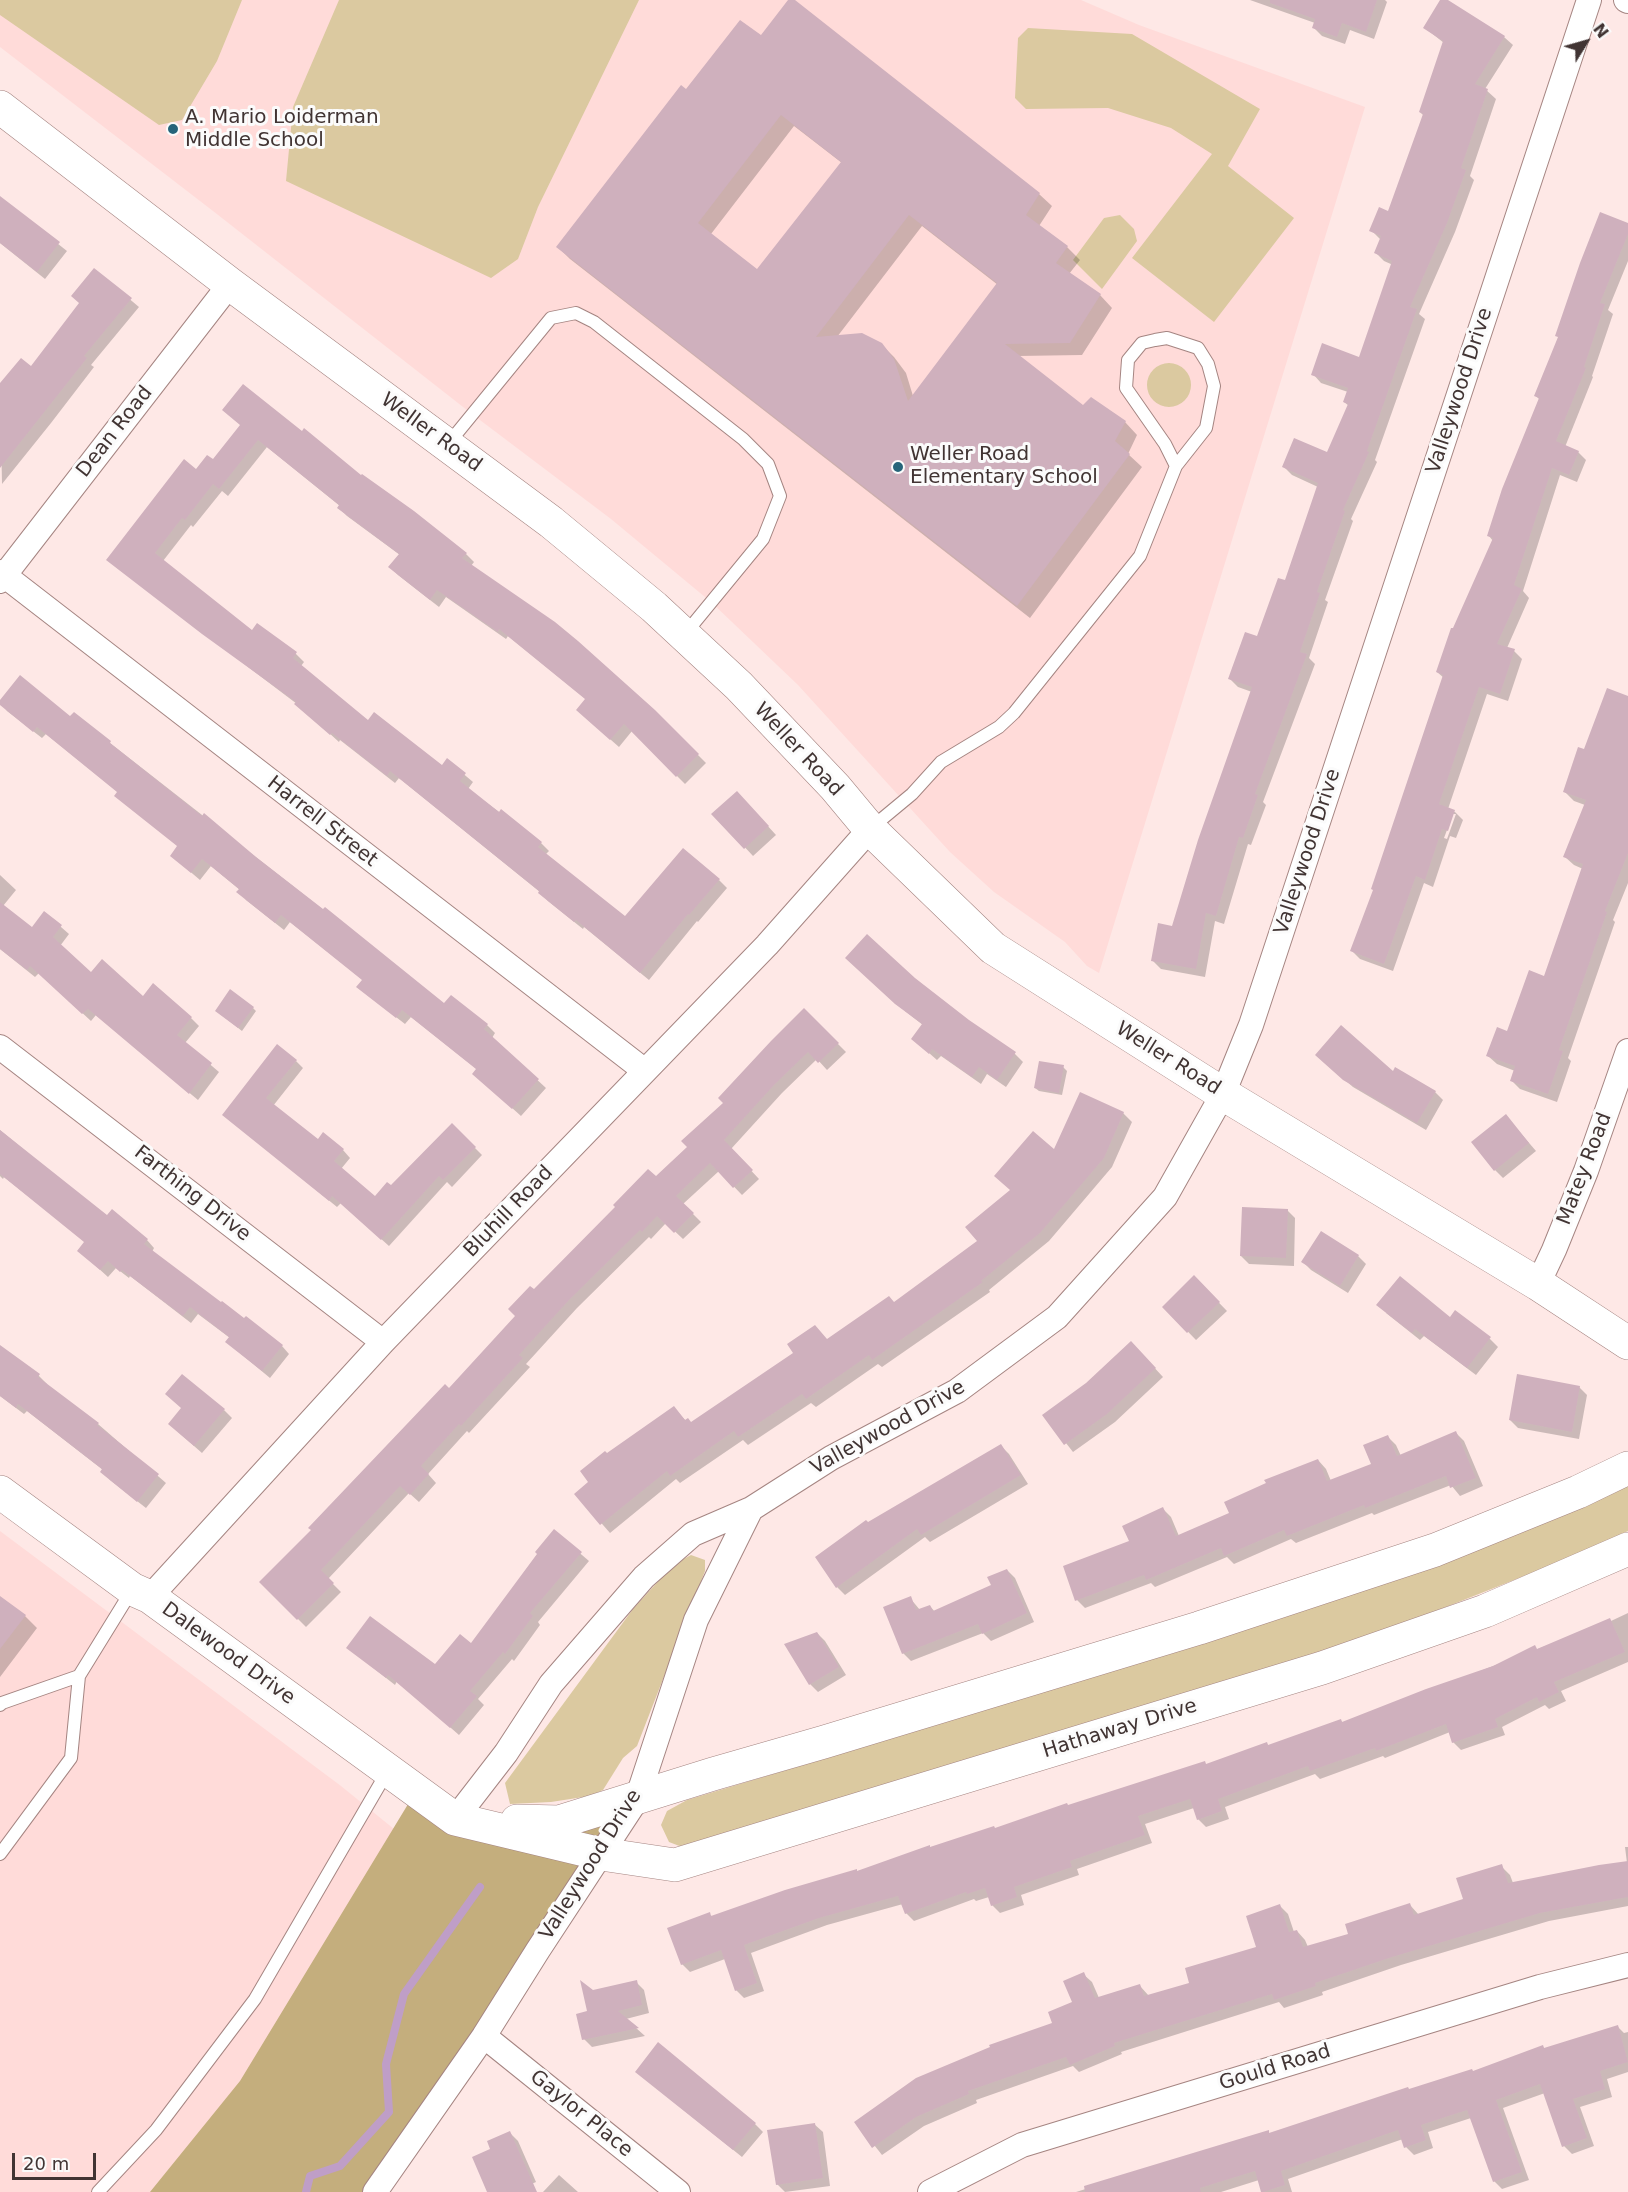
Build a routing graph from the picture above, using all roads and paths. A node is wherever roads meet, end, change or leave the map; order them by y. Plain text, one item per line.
1 (1590, 0) edge
2 (0, 107) edge
3 (230, 284) junction
4 (447, 445) junction
5 (1176, 466) junction
6 (1, 576) edge
7 (684, 635) junction
8 (870, 829) junction
9 (0, 1047) edge
10 (1628, 1051) edge
11 (645, 1071) junction
12 (1223, 1094) junction
13 (1538, 1284) junction
14 (383, 1342) junction
15 (1628, 1343) edge
16 (1628, 1468) edge
17 (0, 1491) edge
18 (751, 1509) junction
19 (1628, 1548) edge
20 (141, 1593) junction
21 (80, 1676) junction
22 (0, 1705) edge
23 (388, 1771) junction
24 (637, 1799) junction
25 (455, 1819) junction
26 (0, 1854) edge
27 (601, 1854) junction
28 (1628, 1965) edge
29 (484, 2036) junction
30 (98, 2192) edge
31 (375, 2192) edge
32 (678, 2192) edge
33 (930, 2192) edge

1 - 12 street, Valleywood Drive
2 - 3 street, Weller Road
3 - 4 street, Weller Road
3 - 6 street, Dean Road
4 - 7 street, Weller Road
4 - 7 lane
5 - 5 lane
5 - 8 lane
6 - 11 street, Harrell Street
7 - 8 street, Weller Road
8 - 11 street, Bluhill Road
8 - 12 street, Weller Road
9 - 14 street, Farthing Drive
10 - 13 street, Matey Road
11 - 14 street, Bluhill Road
12 - 13 street, Weller Road
12 - 18 street, Valleywood Drive
13 - 15 street, Weller Road
14 - 20 street, Bluhill Road
16 - 24 street
17 - 20 street, Dalewood Drive
18 - 24 street, Valleywood Drive
18 - 25 street, Valleywood Drive
19 - 27 street, Hathaway Drive
20 - 21 lane
20 - 23 street, Dalewood Drive
21 - 22 lane
21 - 26 lane
23 - 25 street, Dalewood Drive
23 - 30 lane
24 - 25 street
24 - 27 street, Valleywood Drive
25 - 27 street, Dalewood Drive
27 - 29 street, Valleywood Drive
28 - 33 street, Gould Road
29 - 31 street, Valleywood Drive
29 - 32 street, Gaylor Place

